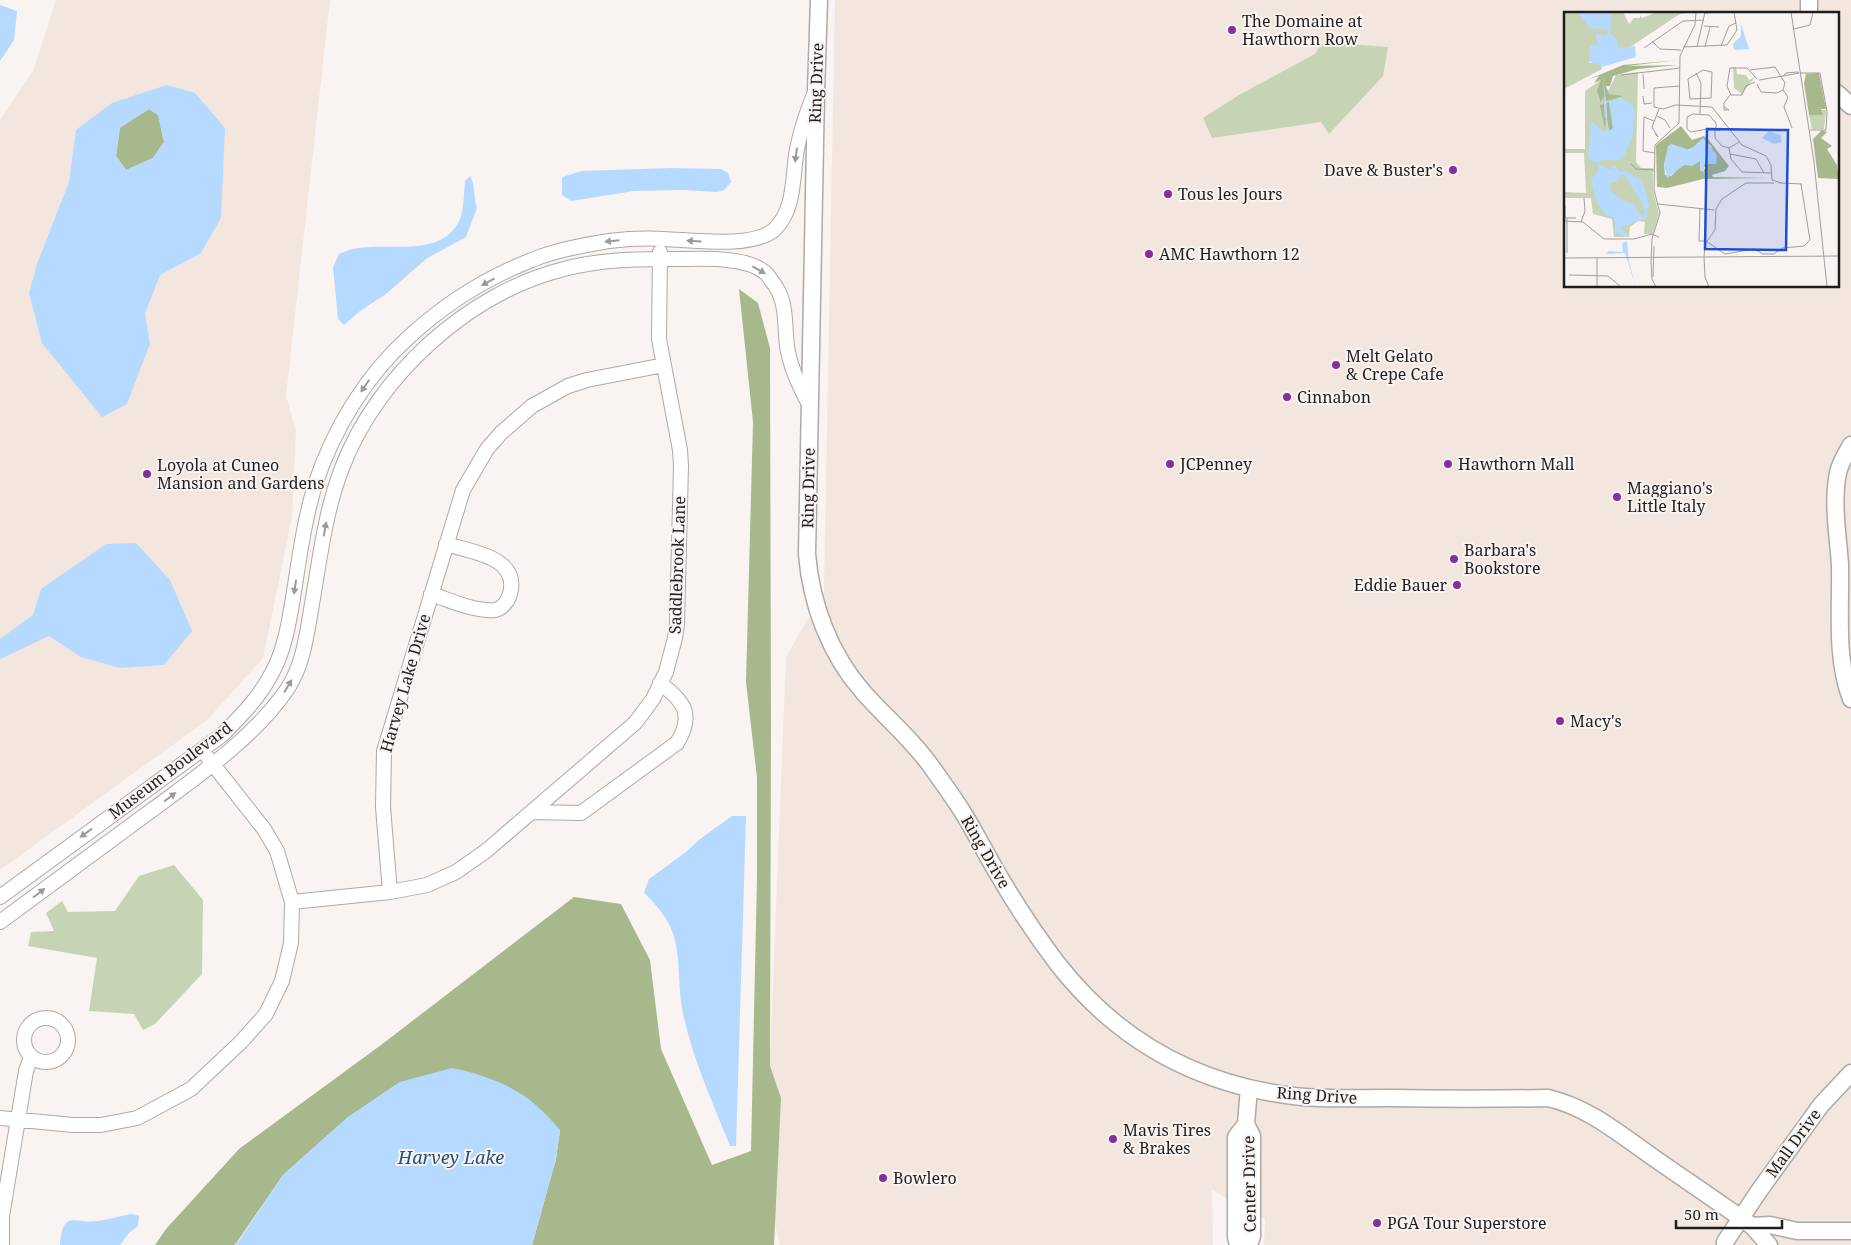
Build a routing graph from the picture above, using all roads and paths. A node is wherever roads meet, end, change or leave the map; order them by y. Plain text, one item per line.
1 (819, 0) edge
2 (816, 92) junction
3 (1838, 93) edge
4 (1851, 106) edge
5 (661, 239) junction
6 (659, 259) junction
7 (664, 365) junction
8 (809, 404) junction
9 (1851, 445) edge
10 (446, 544) junction
11 (1845, 563) edge
12 (1851, 580) edge
13 (430, 594) junction
14 (660, 683) junction
15 (1851, 699) edge
16 (202, 749) junction
17 (213, 764) junction
18 (531, 812) junction
19 (390, 892) junction
20 (0, 897) edge
21 (292, 902) junction
22 (0, 922) edge
23 (31, 1057) dead end
24 (1851, 1073) edge
25 (1249, 1088) junction
26 (0, 1118) edge
27 (17, 1120) junction
28 (1246, 1124) junction
29 (1746, 1222) junction
30 (1851, 1231) edge
31 (2, 1245) edge
32 (1238, 1245) edge
33 (1249, 1245) edge
34 (1725, 1245) edge
35 (1769, 1245) edge

1 - 2 street, Ring Drive
2 -> 5 street, Museum Boulevard
2 - 8 street, Ring Drive
3 - 4 street
5 - 6 street, Saddlebrook Lane
5 -> 16 street, Museum Boulevard
6 - 7 street, Saddlebrook Lane
6 -> 8 street, Museum Boulevard
17 -> 6 street, Museum Boulevard
7 - 10 street, Harvey Lake Drive
7 - 14 street, Saddlebrook Lane
8 - 25 street, Ring Drive
9 - 11 street
10 - 13 street, Harvey Lake Drive
10 - 13 street, Harvey Lake Drive
11 - 12 street
11 - 15 street
13 - 19 street, Harvey Lake Drive
14 - 18 street, Saddlebrook Lane
14 - 18 street
16 - 17 street
16 -> 20 street, Museum Boulevard
17 - 21 street
22 -> 17 street, Museum Boulevard
18 - 19 street, Saddlebrook Lane
19 - 21 street, Saddlebrook Lane
21 - 27 street
23 - 27 street
24 - 29 street, Mall Drive
25 - 28 street, Center Drive
25 - 29 street, Ring Drive
26 - 27 street
27 - 31 street
28 - 32 street, Center Drive
28 - 33 street, Center Drive
29 - 30 street
29 - 34 street, Mall Drive
29 - 35 street, Ring Drive

